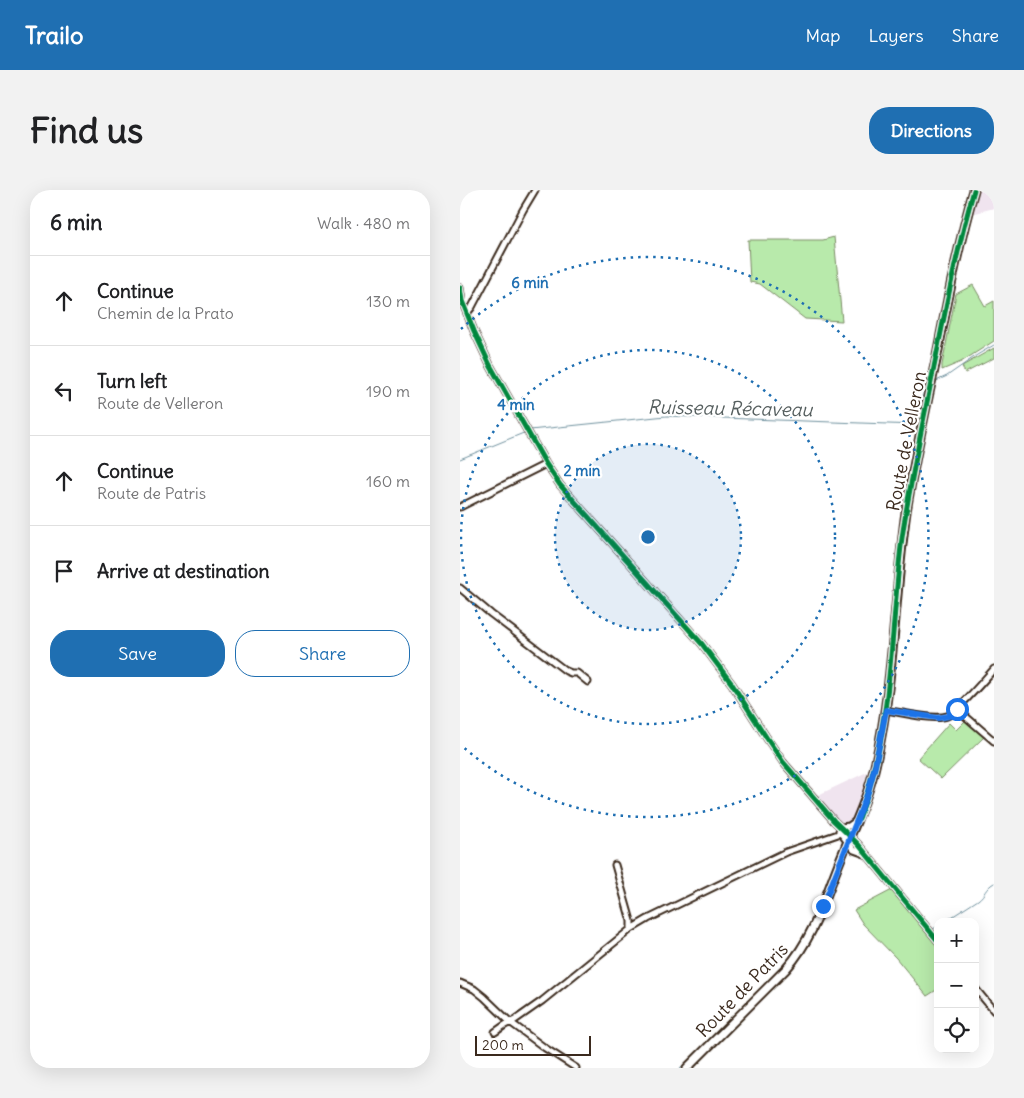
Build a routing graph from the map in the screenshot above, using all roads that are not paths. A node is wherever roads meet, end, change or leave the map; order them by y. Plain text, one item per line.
1 (536, 190) edge
2 (974, 190) edge
3 (460, 288) edge
4 (467, 313) junction
5 (546, 464) junction
6 (460, 507) edge
7 (460, 588) edge
8 (994, 669) edge
9 (588, 682) dead end
10 (957, 709) junction
11 (886, 710) junction
12 (994, 741) edge
13 (858, 818) junction
14 (841, 830) junction
15 (849, 840) junction
16 (854, 850) junction
17 (843, 854) junction
18 (867, 856) junction
19 (615, 865) dead end
20 (631, 929) junction
21 (934, 936) edge
22 (460, 982) edge
23 (979, 993) edge
24 (994, 1011) edge
25 (510, 1022) junction
26 (495, 1032) dead end
27 (576, 1068) edge
28 (688, 1068) edge

1 - 4 street
2 - 11 main road, Route de Velleron
3 - 4 street
4 - 5 street
5 - 6 street
5 - 14 street
7 - 9 street
8 - 10 street
10 - 11 street
10 - 12 street
11 - 13 main road, Route de Velleron
13 - 14 street
13 - 15 main road, Route de Patris
14 - 15 street
14 - 20 street
15 - 16 street
15 - 17 main road, Route de Patris
15 - 18 street
16 - 17 street
16 - 18 street
17 - 28 main road, Route de Patris
18 - 21 street
19 - 20 street
20 - 25 street
22 - 25 street
23 - 24 street
25 - 26 street
25 - 27 street

